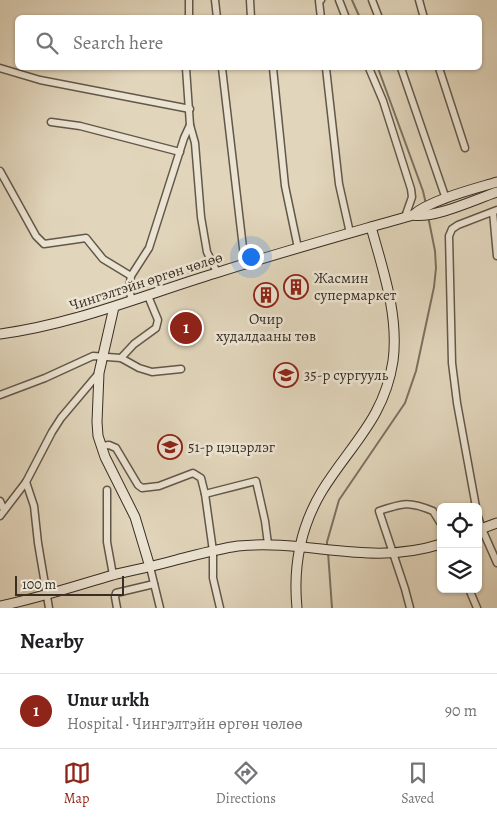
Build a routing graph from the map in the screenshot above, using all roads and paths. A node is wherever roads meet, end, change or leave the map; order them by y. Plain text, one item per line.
1 (189, 0) edge
2 (215, 0) edge
3 (250, 0) edge
4 (321, 0) edge
5 (339, 0) edge
6 (372, 0) edge
7 (419, 0) edge
8 (189, 15) edge
9 (217, 15) edge
10 (251, 15) edge
11 (321, 15) edge
12 (345, 15) edge
13 (379, 15) edge
14 (423, 15) edge
15 (0, 68) edge
16 (186, 70) edge
17 (222, 70) edge
18 (273, 70) edge
19 (326, 70) edge
20 (369, 70) edge
21 (402, 70) edge
22 (440, 70) edge
23 (190, 109) junction
24 (52, 122) dead end
25 (190, 125) junction
26 (465, 148) dead end
27 (180, 152) junction
28 (0, 171) edge
29 (497, 182) edge
30 (497, 192) edge
31 (446, 199) junction
32 (495, 211) edge
33 (414, 215) junction
34 (371, 227) junction
35 (350, 233) junction
36 (298, 248) junction
37 (497, 256) edge
38 (245, 265) junction
39 (217, 272) junction
40 (132, 276) junction
41 (148, 296) junction
42 (132, 301) junction
43 (114, 307) junction
44 (0, 334) edge
45 (102, 356) junction
46 (121, 358) junction
47 (181, 369) dead end
48 (99, 373) junction
49 (0, 395) edge
50 (101, 446) junction
51 (26, 482) junction
52 (107, 490) dead end
53 (206, 494) junction
54 (0, 501) edge
55 (475, 503) edge
56 (2, 513) edge
57 (437, 518) edge
58 (497, 523) edge
59 (482, 529) edge
60 (482, 534) edge
61 (268, 544) junction
62 (437, 545) edge
63 (299, 547) junction
64 (213, 551) junction
65 (394, 554) junction
66 (497, 562) edge
67 (150, 567) junction
68 (113, 575) junction
69 (154, 584) junction
70 (471, 593) edge
71 (46, 596) junction
72 (0, 606) edge
73 (49, 608) edge
74 (117, 608) edge
75 (160, 608) edge
76 (220, 608) edge
77 (298, 608) edge
78 (410, 608) edge
79 (477, 608) edge

1 - 8 street
2 - 9 street
3 - 10 street
4 - 11 street
5 - 12 street
6 - 13 street
7 - 14 street
15 - 23 street
16 - 23 street
17 - 38 street
18 - 36 street
19 - 35 street
20 - 33 street
21 - 31 street
22 - 26 street
23 - 25 street
24 - 27 street
25 - 27 street
25 - 39 street
27 - 40 street
28 - 40 street
29 - 31 street, Чингэлтэйн өргөн чөлөө
30 - 33 street, Чингэлтэйн өргөн чөлөө
31 - 33 street, Чингэлтэйн өргөн чөлөө
32 - 37 street
32 - 55 street
33 - 34 street, Чингэлтэйн өргөн чөлөө
34 - 35 street, Чингэлтэйн өргөн чөлөө
34 - 63 street
35 - 36 street, Чингэлтэйн өргөн чөлөө
36 - 38 street, Чингэлтэйн өргөн чөлөө
38 - 39 street, Чингэлтэйн өргөн чөлөө
39 - 41 street, Чингэлтэйн өргөн чөлөө
40 - 42 street
41 - 42 street, Чингэлтэйн өргөн чөлөө
41 - 46 street
42 - 43 street, Чингэлтэйн өргөн чөлөө
43 - 44 street, Чингэлтэйн өргөн чөлөө
43 - 45 street
45 - 46 street
45 - 48 street
45 - 49 street
46 - 47 street
48 - 50 street
48 - 51 street
50 - 53 street
50 - 67 street
51 - 56 street
51 - 71 street
52 - 68 street
53 - 61 street
53 - 64 street
54 - 56 street
57 - 65 street
58 - 59 street
60 - 66 street
61 - 63 street
61 - 64 street
62 - 65 street
63 - 65 street
63 - 77 street
64 - 67 street
64 - 76 street
65 - 78 street
67 - 68 street
67 - 69 street
68 - 71 street
69 - 74 street
69 - 75 street
70 - 79 street
71 - 72 street
71 - 73 street

